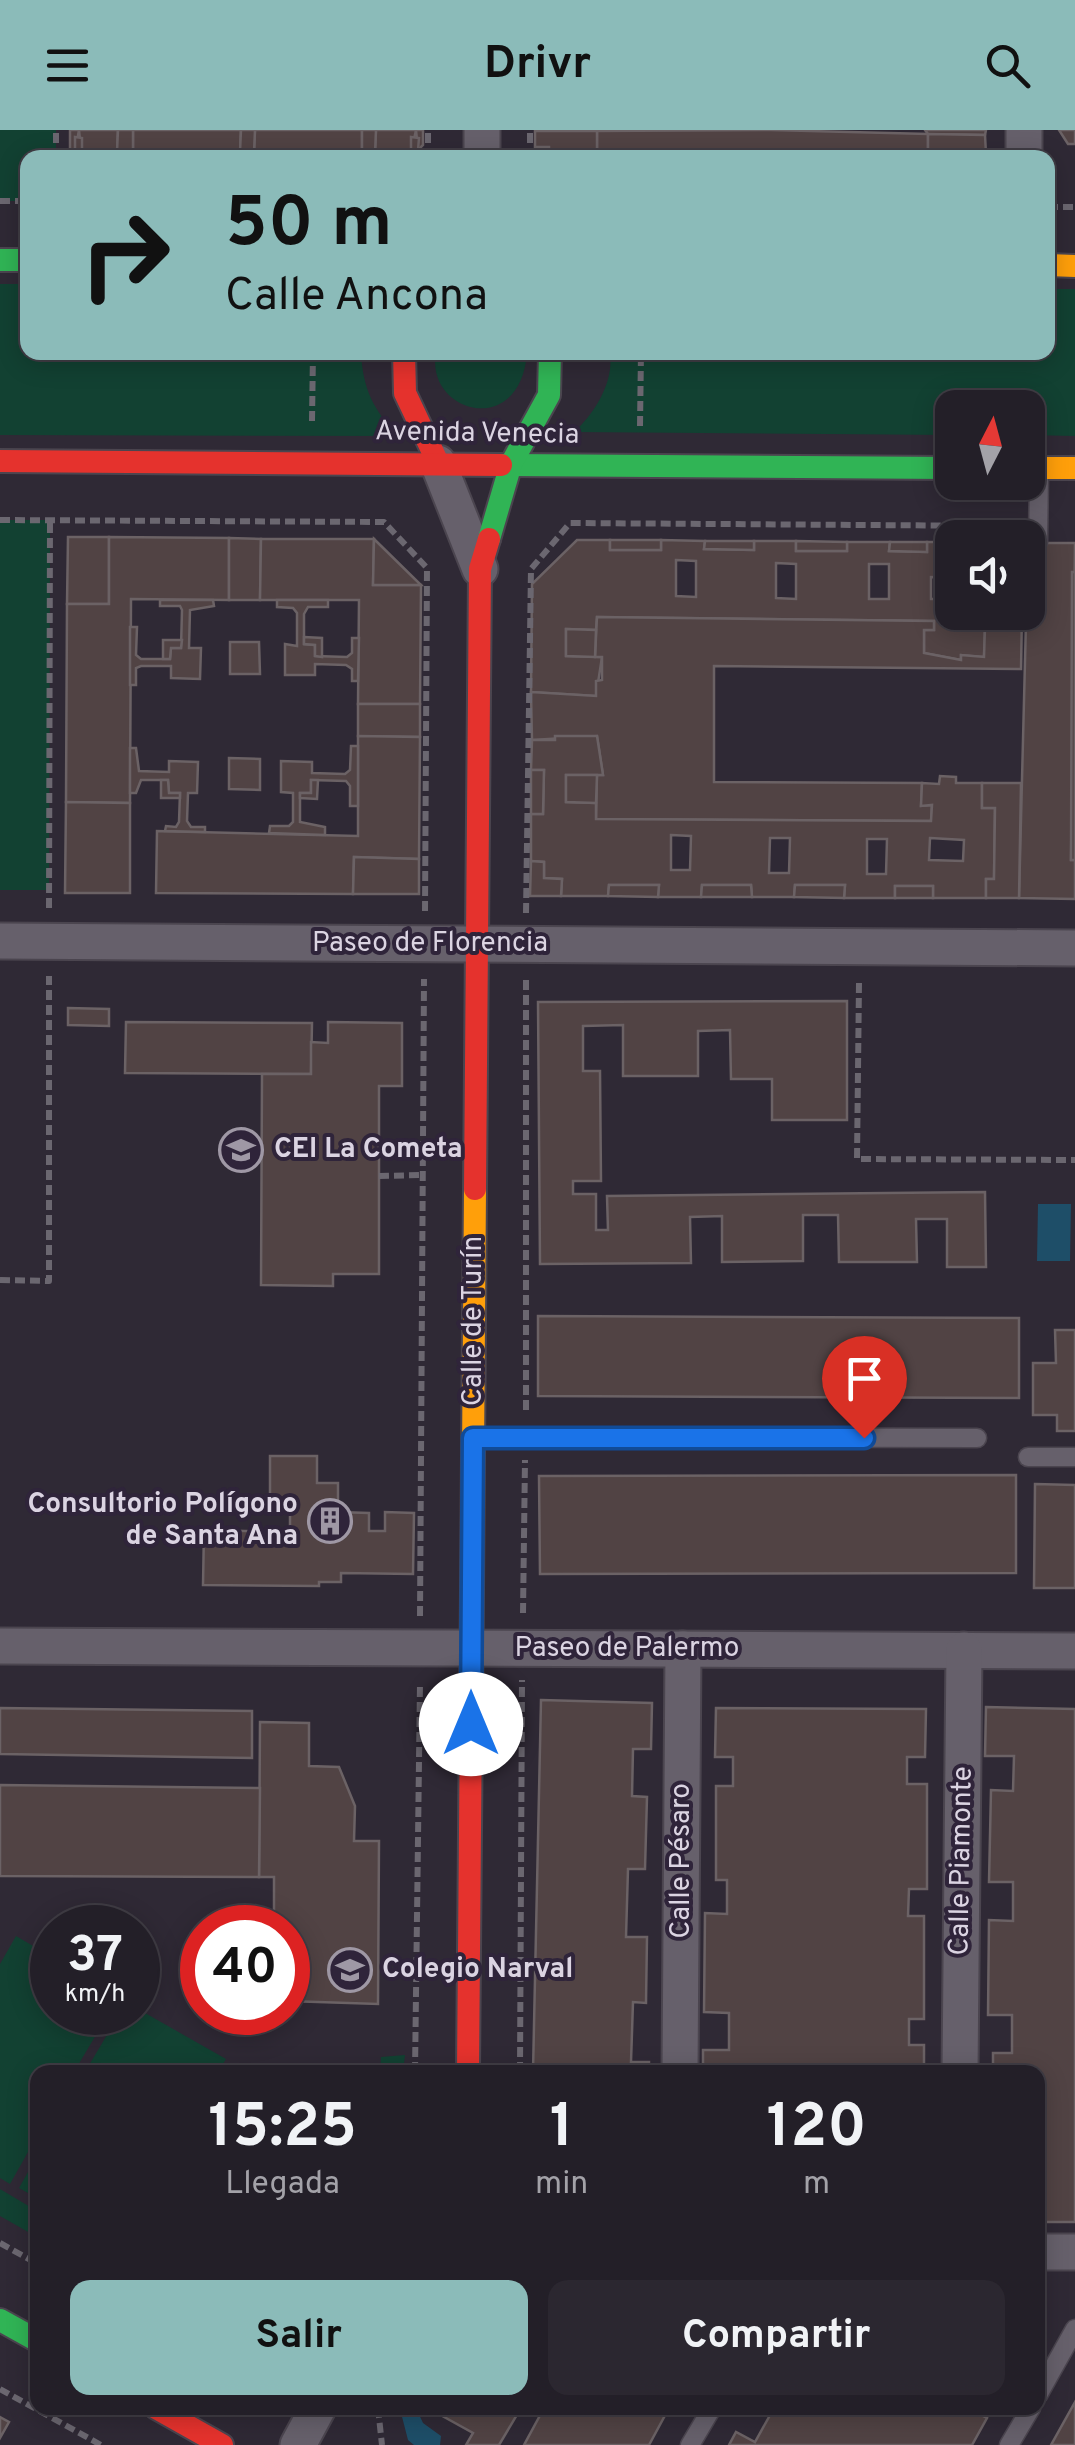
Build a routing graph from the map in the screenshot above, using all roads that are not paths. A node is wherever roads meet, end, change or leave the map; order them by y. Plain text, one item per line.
1 (404, 360) edge
2 (550, 360) edge
3 (0, 461) edge
4 (438, 464) junction
5 (511, 464) junction
6 (935, 468) edge
7 (1045, 468) edge
8 (1075, 468) edge
9 (480, 568) junction
10 (0, 941) edge
11 (476, 944) junction
12 (1075, 948) edge
13 (473, 1438) junction
14 (977, 1438) dead end
15 (1028, 1457) dead end
16 (1075, 1457) edge
17 (0, 1646) edge
18 (472, 1648) junction
19 (683, 1650) junction
20 (964, 1650) junction
21 (1075, 1651) edge
22 (468, 2065) edge
23 (680, 2065) edge
24 (960, 2065) edge
25 (1045, 2252) edge
26 (1075, 2252) edge
27 (0, 2320) edge
28 (1075, 2329) edge
29 (30, 2337) edge
30 (1045, 2383) edge
31 (164, 2415) edge
32 (314, 2415) edge
33 (708, 2415) edge
34 (1026, 2415) edge
35 (189, 2437) edge
36 (222, 2445) edge
37 (298, 2445) edge
38 (690, 2445) edge
39 (1010, 2445) edge

1 - 4 street
2 - 5 street, Calle de Turín
3 - 4 street, Avenida Venecia
4 - 5 street, Avenida Venecia
4 - 9 street, Calle de Turín
5 - 6 street, Avenida Venecia
5 - 9 street, Calle de Turín
7 - 8 street
9 - 11 street, Calle de Turín
10 - 11 street, Paseo de Florencia
11 - 12 street, Paseo de Florencia
11 - 13 street, Calle de Turín
13 - 14 lane
13 - 18 street, Calle de Turín
15 - 16 lane
17 - 18 street, Paseo de Palermo
18 - 19 street, Paseo de Palermo
18 - 22 street, Calle de Turín
19 - 20 street, Paseo de Palermo
19 - 23 street, Calle Pésaro
20 - 21 street, Paseo de Palermo
20 - 24 street, Calle Piamonte
25 - 26 street
27 - 29 street
28 - 30 lane
31 - 35 street
32 - 37 street
33 - 38 lane
34 - 39 lane
35 - 36 street

